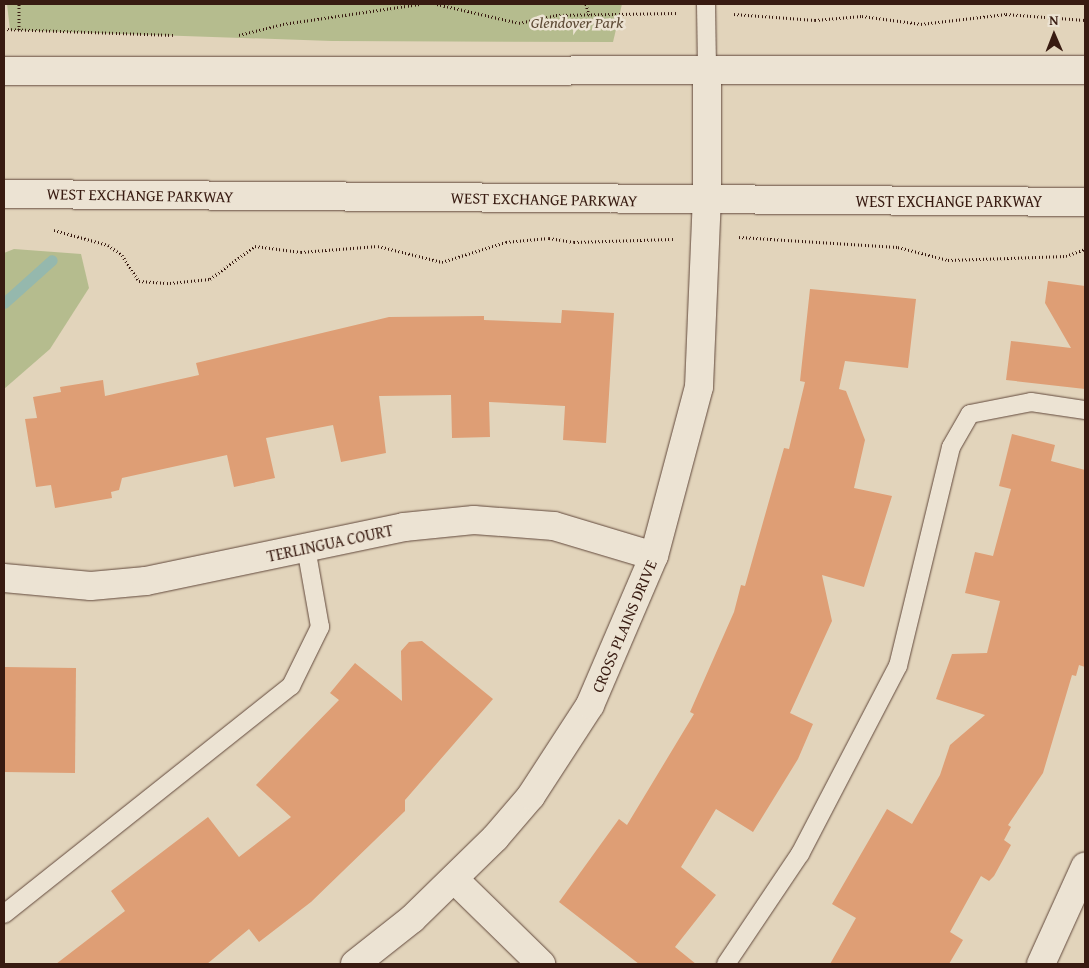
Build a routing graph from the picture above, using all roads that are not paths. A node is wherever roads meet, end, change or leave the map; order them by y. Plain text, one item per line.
1 (706, 4) edge
2 (1085, 70) edge
3 (4, 71) edge
4 (707, 71) junction
5 (4, 194) edge
6 (707, 200) junction
7 (1085, 202) edge
8 (1085, 410) edge
9 (306, 548) junction
10 (654, 556) junction
11 (4, 578) edge
12 (1085, 867) edge
13 (454, 879) junction
14 (4, 914) edge
15 (356, 964) edge
16 (541, 964) edge
17 (726, 964) edge
18 (1041, 964) edge

1 - 4 lane
2 - 4 main road
3 - 4 main road
4 - 6 main road, CROSS PLAINS DRIVE
5 - 6 main road, WEST EXCHANGE PARKWAY
6 - 7 main road, WEST EXCHANGE PARKWAY
6 - 10 main road, CROSS PLAINS DRIVE
8 - 17 lane
9 - 10 main road, TERLINGUA COURT
9 - 11 main road, TERLINGUA COURT
9 - 14 lane
10 - 13 main road, CROSS PLAINS DRIVE
12 - 18 main road
13 - 15 main road, CROSS PLAINS DRIVE
13 - 16 main road

